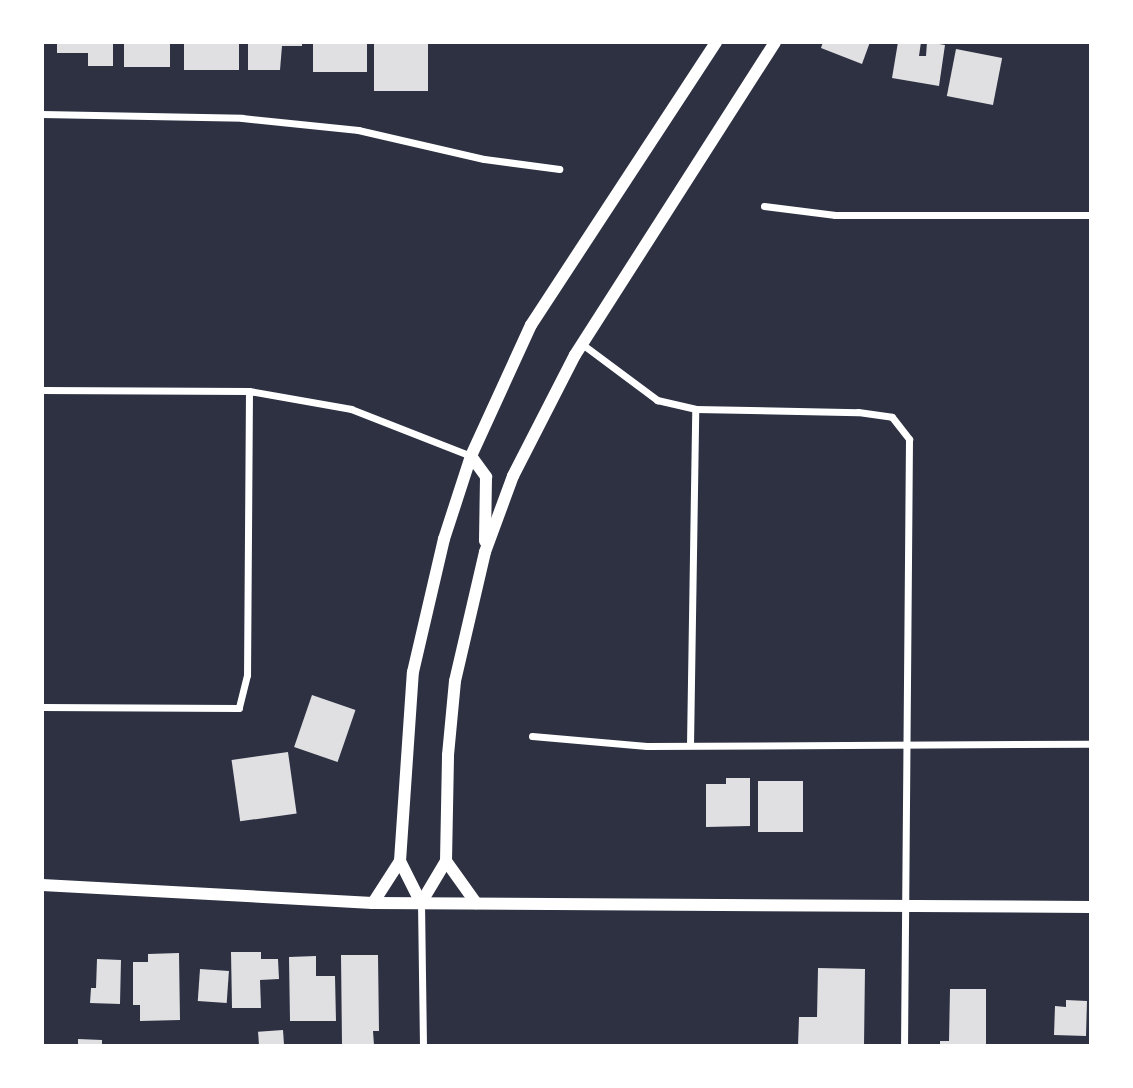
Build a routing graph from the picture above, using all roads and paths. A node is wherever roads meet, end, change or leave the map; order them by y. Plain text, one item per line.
1 (716, 42) edge
2 (775, 42) edge
3 (42, 114) edge
4 (559, 169) dead end
5 (764, 206) dead end
6 (1091, 215) edge
7 (582, 344) junction
8 (42, 390) edge
9 (249, 391) junction
10 (695, 409) junction
11 (471, 456) junction
12 (485, 552) junction
13 (42, 707) edge
14 (532, 736) dead end
15 (907, 744) junction
16 (1091, 744) edge
17 (690, 745) junction
18 (400, 861) junction
19 (446, 861) junction
20 (42, 885) edge
21 (373, 903) junction
22 (421, 903) junction
23 (476, 903) junction
24 (904, 906) junction
25 (1091, 907) edge
26 (423, 1046) edge
27 (904, 1046) edge

1 - 11 street
2 - 7 street
3 - 4 street
5 - 6 street
7 - 10 street
7 - 12 street
8 - 9 street
9 - 11 street
9 - 13 street
10 - 15 street
10 - 17 street
11 - 12 street
11 - 18 street
12 - 19 street
14 - 17 street
15 - 16 street
15 - 17 street
15 - 24 street
18 - 21 street
18 - 22 street
19 - 22 street
19 - 23 street
20 - 21 street
21 - 22 street
22 - 23 street
22 - 26 street
23 - 24 street
24 - 25 street
24 - 27 street

